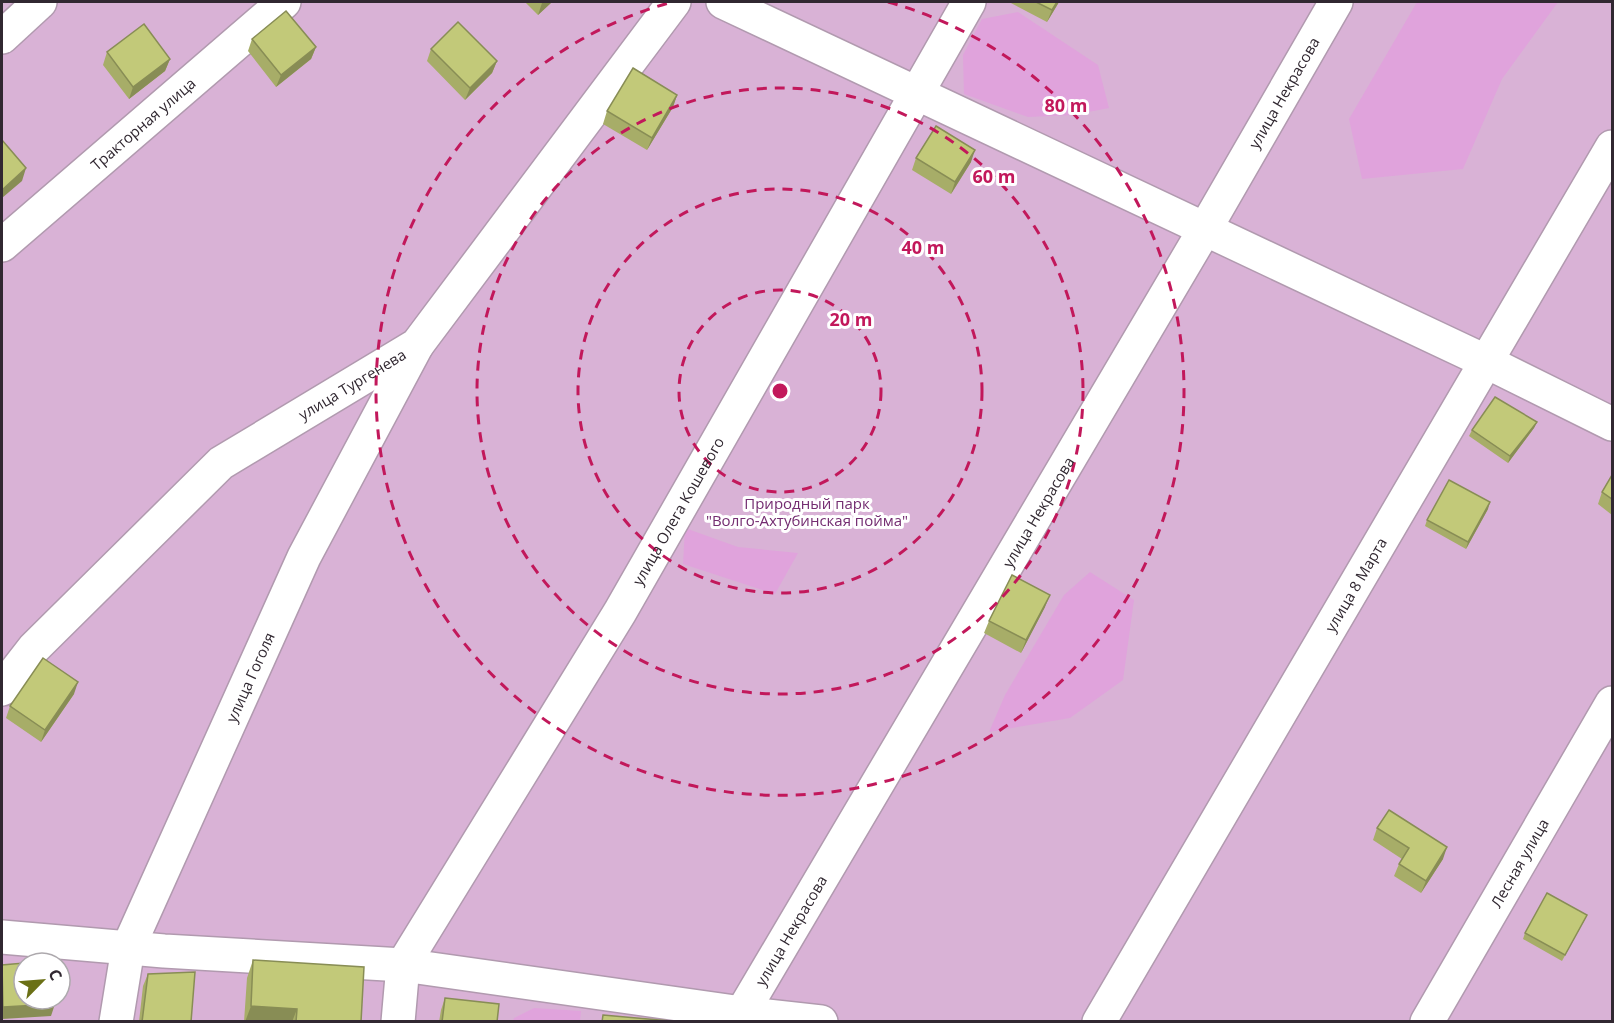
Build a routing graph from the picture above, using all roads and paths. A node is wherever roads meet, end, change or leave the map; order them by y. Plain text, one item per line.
1 (40, 2) edge
2 (284, 2) edge
3 (674, 2) edge
4 (723, 2) edge
5 (969, 2) edge
6 (1336, 2) edge
7 (2, 37) edge
8 (917, 93) junction
9 (1612, 147) edge
10 (1205, 229) junction
11 (2, 245) edge
12 (417, 345) junction
13 (1487, 362) junction
14 (1612, 424) edge
15 (2, 689) edge
16 (1612, 704) edge
17 (2, 937) edge
18 (128, 948) junction
19 (403, 965) junction
20 (741, 1017) edge
21 (116, 1022) edge
22 (398, 1022) edge
23 (821, 1022) edge
24 (1099, 1022) edge
25 (1427, 1022) edge

1 - 7 street
2 - 11 street, Тракторная улица
3 - 12 street, улица Тургенева
4 - 8 street
5 - 8 street, улица Олега Кошевого
6 - 10 street, улица Некрасова
8 - 10 street
8 - 19 street, улица Олега Кошевого
9 - 13 street, улица 8 Марта
10 - 13 street
10 - 20 street, улица Некрасова
12 - 15 street, улица Тургенева
12 - 18 street, улица Гоголя
13 - 14 street
13 - 24 street, улица 8 Марта
16 - 25 street, Лесная улица
17 - 18 street
18 - 19 street
18 - 21 street, улица Гоголя
19 - 20 street
19 - 22 street, улица Олега Кошевого
20 - 23 street

